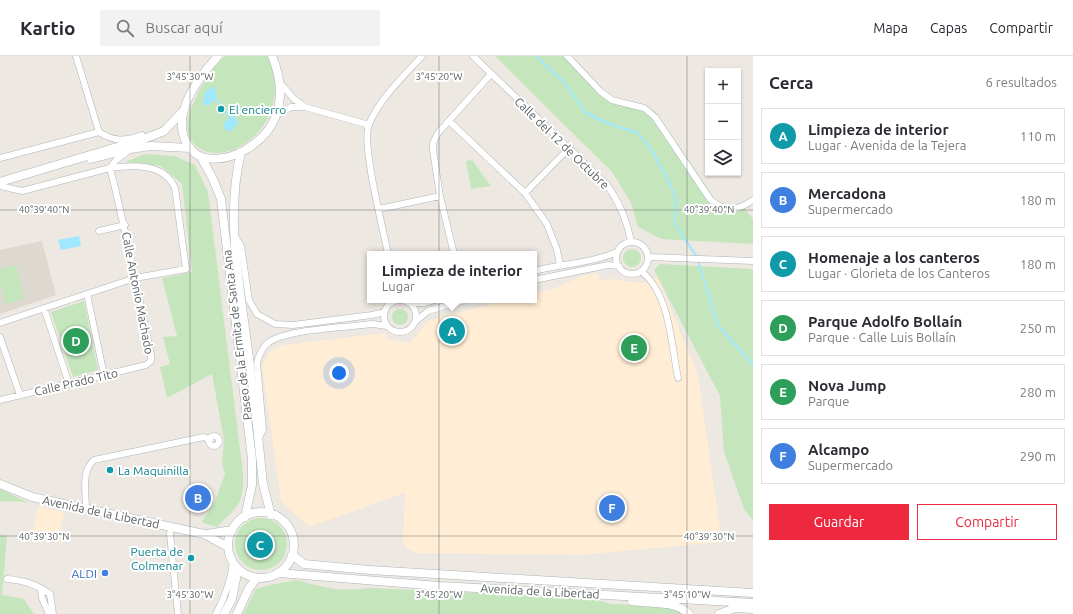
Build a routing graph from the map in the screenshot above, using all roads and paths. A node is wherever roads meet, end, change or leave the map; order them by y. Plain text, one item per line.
1 (76, 56) edge
2 (218, 56) edge
3 (422, 56) edge
4 (473, 56) edge
5 (567, 56) edge
6 (276, 58) edge
7 (491, 74) junction
8 (280, 83) junction
9 (305, 107) junction
10 (184, 110) junction
11 (276, 115) junction
12 (449, 121) junction
13 (369, 125) junction
14 (164, 131) junction
15 (99, 132) junction
16 (190, 148) junction
17 (569, 148) junction
18 (130, 149) junction
19 (241, 152) junction
20 (201, 157) junction
21 (0, 158) edge
22 (69, 162) junction
23 (110, 168) junction
24 (0, 182) edge
25 (0, 186) edge
26 (525, 193) junction
27 (440, 196) junction
28 (753, 200) edge
29 (379, 209) junction
30 (125, 225) junction
31 (99, 231) dead end
32 (234, 235) junction
33 (631, 242) junction
34 (387, 251) edge
35 (453, 251) edge
36 (617, 252) junction
37 (648, 257) junction
38 (753, 261) edge
39 (560, 265) junction
40 (619, 266) junction
41 (537, 270) edge
42 (641, 271) junction
43 (135, 278) junction
44 (537, 279) edge
45 (87, 294) junction
46 (392, 303) edge
47 (407, 303) edge
48 (426, 303) edge
49 (456, 303) edge
50 (410, 304) junction
51 (44, 308) junction
52 (385, 312) junction
53 (416, 320) junction
54 (0, 323) edge
55 (387, 326) junction
56 (0, 337) edge
57 (151, 361) joint
58 (104, 375) junction
59 (678, 378) dead end
60 (69, 384) junction
61 (20, 395) junction
62 (0, 400) edge
63 (210, 440) dead end
64 (258, 440) junction
65 (1, 484) edge
66 (86, 508) junction
67 (271, 514) junction
68 (245, 517) junction
69 (171, 527) junction
70 (232, 530) junction
71 (204, 534) junction
72 (228, 547) junction
73 (292, 555) junction
74 (236, 566) junction
75 (279, 573) junction
76 (257, 578) junction
77 (7, 579) dead end
78 (41, 590) junction
79 (753, 592) edge
80 (598, 594) junction
81 (753, 603) edge
82 (753, 609) edge
83 (49, 614) edge
84 (53, 614) edge
85 (178, 614) edge
86 (216, 614) edge
87 (224, 614) edge
88 (236, 614) edge
89 (688, 614) edge
90 (719, 614) edge

1 - 15 street
2 - 10 main road
3 - 13 street
4 - 7 street, Calle del 12 de Octubre
5 - 28 street
6 - 8 main road
7 - 12 street
7 - 17 street, Calle del 12 de Octubre
8 - 9 street
8 - 11 main road
9 - 11 street
9 - 13 street
10 - 14 main road
10 - 16 main road
11 - 19 main road
12 - 26 street
12 - 27 street
13 - 29 street
14 - 15 street
14 - 22 main road
15 - 21 street
16 - 18 main road
16 - 20 main road
17 - 26 street
17 - 33 street, Calle del 12 de Octubre
18 - 22 main road
18 - 23 street
19 - 20 main road
19 - 32 main road, Paseo de la Ermita de Santa Ana
20 - 68 main road, Paseo de la Ermita de Santa Ana
22 - 24 main road
23 - 25 street
23 - 30 street, Calle Antonio Machado
23 - 43 street
26 - 39 street
27 - 29 street
27 - 35 street
29 - 34 street
30 - 31 street, Calle Antonio Machado
30 - 43 street, Calle Antonio Machado
32 - 52 street
32 - 64 main road, Paseo de la Ermita de Santa Ana
33 - 36 street
33 - 37 street
36 - 39 street
36 - 40 street
37 - 38 street
37 - 42 street
39 - 41 street
40 - 42 street
40 - 44 street
42 - 59 street
43 - 45 street
43 - 57 street, Calle Antonio Machado
45 - 51 street
45 - 58 street
46 - 52 street
47 - 50 street
48 - 50 street
49 - 53 street
50 - 53 street
51 - 54 street
51 - 60 street
52 - 55 street
53 - 55 street
55 - 64 street
56 - 61 street
57 - 58 street, Calle Prado Tito
58 - 60 street, Calle Prado Tito
60 - 61 street, Calle Prado Tito
61 - 62 street, Calle Prado Tito
63 - 66 street
64 - 67 main road, Paseo de la Ermita de Santa Ana
65 - 66 main road, Avenida de la Libertad
66 - 69 main road, Avenida de la Libertad
67 - 68 main road
67 - 73 main road
68 - 70 main road
69 - 71 main road, Avenida de la Libertad
69 - 85 street
70 - 71 main road, Avenida de la Libertad
70 - 72 main road
71 - 72 main road, Avenida de la Libertad
72 - 74 main road
73 - 75 main road
73 - 79 main road, Avenida de la Libertad
74 - 76 main road
74 - 86 street
74 - 87 main road
75 - 76 main road
75 - 80 main road, Avenida de la Libertad
76 - 88 main road
77 - 78 street
78 - 83 street
78 - 84 street
80 - 81 main road, Avenida de la Libertad
80 - 89 main road
82 - 90 main road

